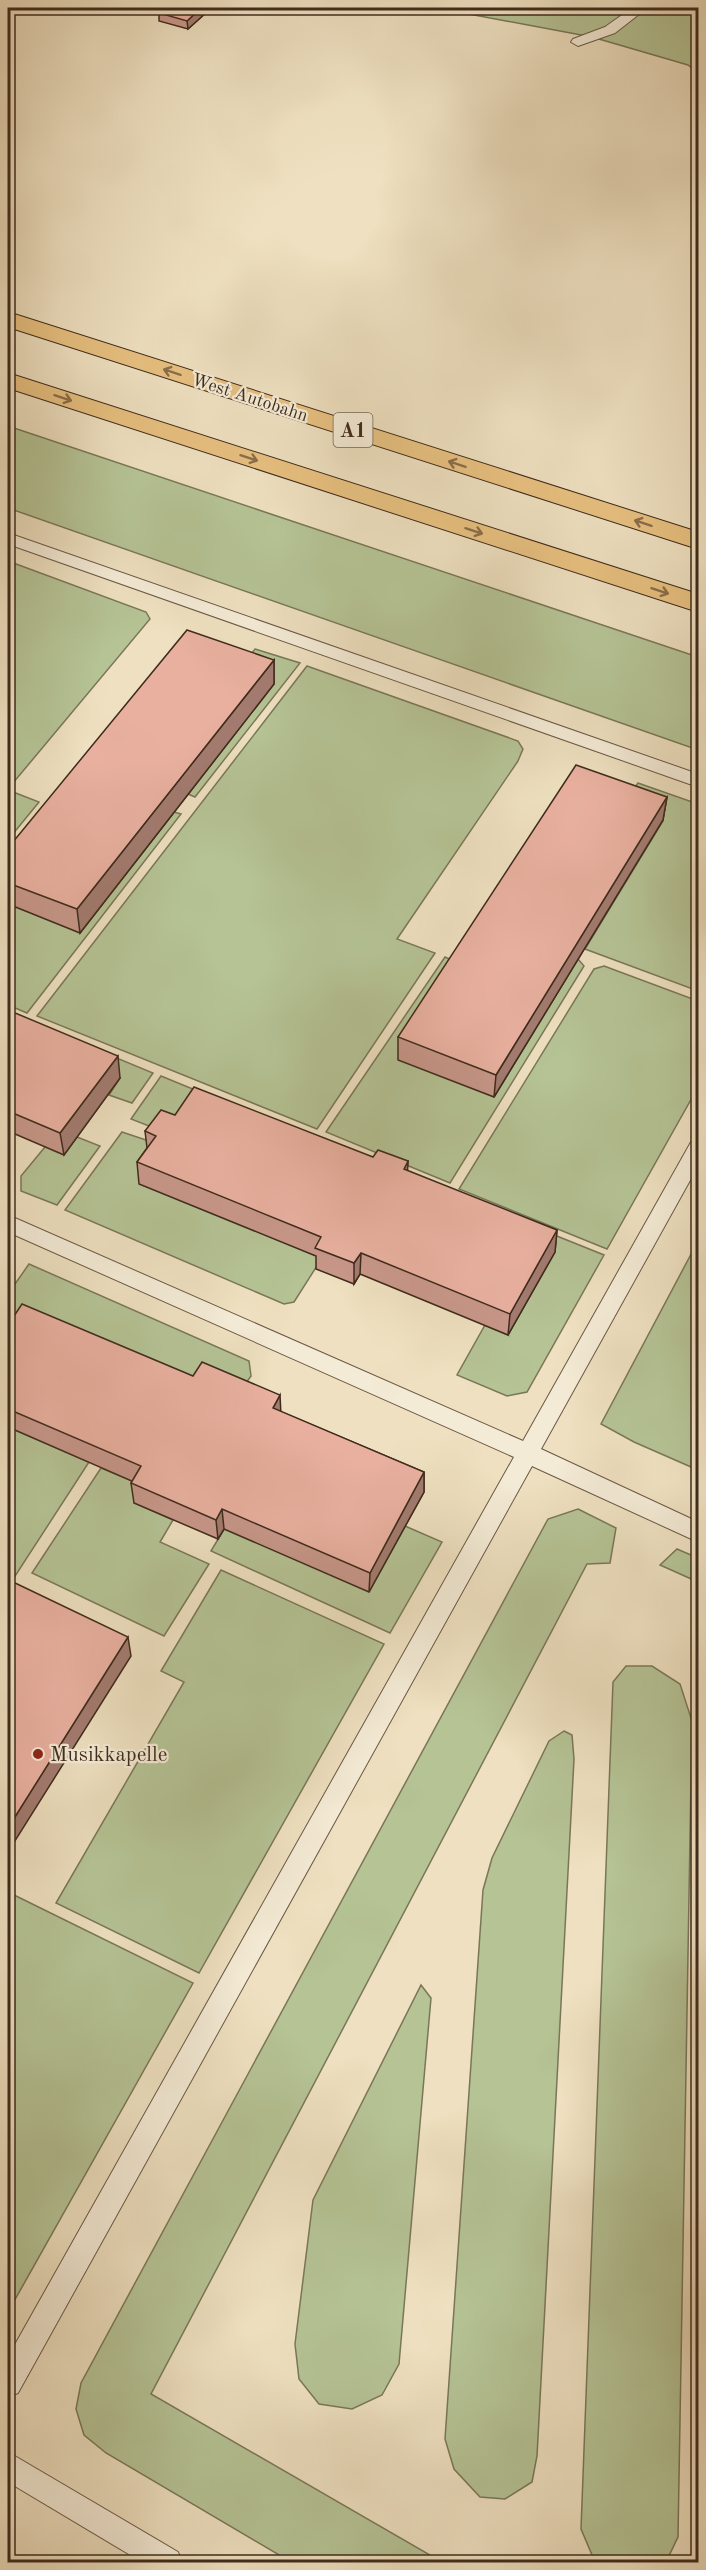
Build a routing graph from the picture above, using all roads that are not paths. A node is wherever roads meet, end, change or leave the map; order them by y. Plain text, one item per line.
1 (640, 8) edge
2 (578, 42) dead end
3 (8, 319) edge
4 (8, 380) edge
5 (8, 538) edge
6 (699, 541) edge
7 (699, 603) edge
8 (699, 781) edge
9 (699, 1148) edge
10 (8, 1223) edge
11 (527, 1454) junction
12 (699, 1532) edge
13 (8, 2383) edge
14 (8, 2466) edge
15 (168, 2562) edge

1 - 2 lane
6 -> 3 highway, West Autobahn / A1
4 -> 7 highway
5 - 8 lane
9 - 11 lane
10 - 11 lane
11 - 12 lane
11 - 13 lane
14 - 15 lane

